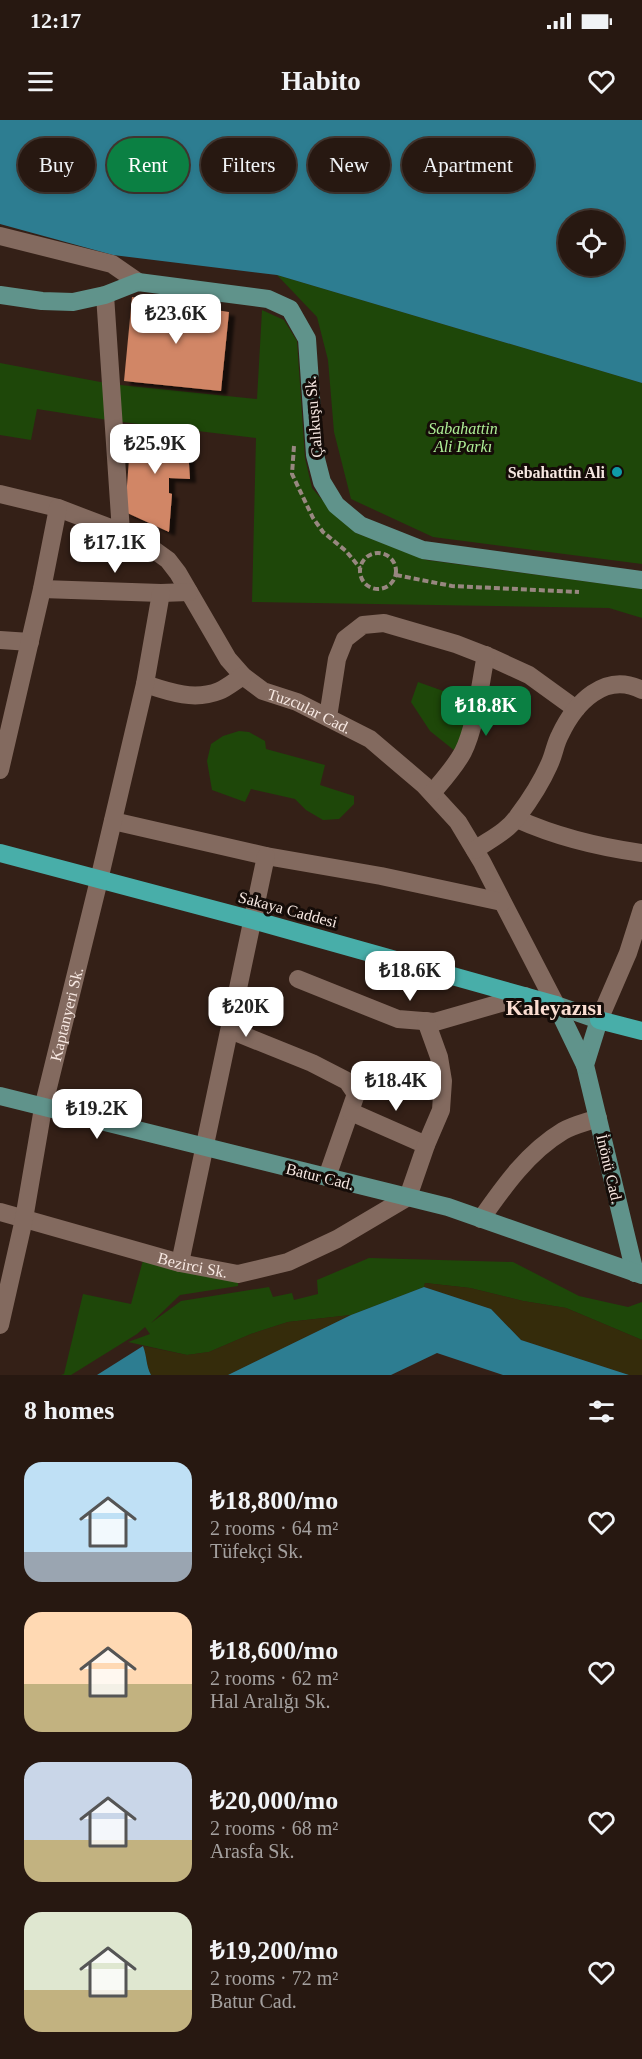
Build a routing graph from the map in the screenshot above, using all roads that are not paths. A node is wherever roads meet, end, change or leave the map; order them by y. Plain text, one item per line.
1 (0, 236) edge
2 (138, 282) junction
3 (0, 295) edge
4 (105, 295) junction
5 (0, 494) edge
6 (58, 508) junction
7 (121, 532) junction
8 (642, 579) edge
9 (42, 589) junction
10 (189, 592) junction
11 (161, 593) junction
12 (0, 640) edge
13 (30, 642) junction
14 (486, 655) junction
15 (243, 676) junction
16 (145, 684) junction
17 (642, 690) edge
18 (576, 709) junction
19 (328, 717) junction
20 (0, 770) edge
21 (432, 793) junction
22 (517, 819) junction
23 (113, 821) junction
24 (475, 850) junction
25 (0, 853) edge
26 (642, 853) edge
27 (266, 856) junction
28 (99, 880) junction
29 (502, 902) junction
30 (642, 909) edge
31 (253, 920) junction
32 (298, 979) dead end
33 (525, 996) junction
34 (556, 1005) junction
35 (599, 1020) junction
36 (426, 1021) junction
37 (230, 1030) junction
38 (642, 1031) edge
39 (585, 1065) junction
40 (0, 1096) edge
41 (43, 1108) junction
42 (351, 1112) junction
43 (598, 1118) junction
44 (426, 1144) junction
45 (204, 1148) junction
46 (327, 1177) junction
47 (408, 1197) junction
48 (0, 1212) edge
49 (24, 1219) junction
50 (481, 1219) junction
51 (180, 1263) junction
52 (638, 1274) edge
53 (4, 1292) edge
54 (0, 1325) edge

1 - 2 street
2 - 4 main road, Çalıkuşu Sk.
2 - 8 main road, Çalıkuşu Sk.
3 - 4 main road, Çalıkuşu Sk.
4 - 7 street
5 - 6 street, Tuzcular Cad.
6 - 7 street, Tuzcular Cad.
6 - 9 street
7 - 10 street, Tuzcular Cad.
9 - 11 street
9 - 13 street
10 - 11 street
10 - 15 street, Tuzcular Cad.
11 - 16 street, Kaptanyeri Sk.
12 - 13 street
13 - 20 street
14 - 18 street
14 - 19 street
14 - 21 street
15 - 16 street
15 - 19 street, Tuzcular Cad.
16 - 23 street, Kaptanyeri Sk.
17 - 18 street
18 - 22 street
19 - 21 street, Tuzcular Cad.
21 - 24 street, Tuzcular Cad.
22 - 24 street
22 - 26 street
23 - 27 street
23 - 28 street, Kaptanyeri Sk.
24 - 29 street, Tuzcular Cad.
25 - 28 highway, Sakaya Caddesi
27 - 29 street
27 - 31 street
28 - 31 highway, Sakaya Caddesi
28 - 41 street, Kaptanyeri Sk.
29 - 34 street, Tuzcular Cad.
30 - 35 street
31 - 33 highway, Sakaya Caddesi
31 - 37 street
32 - 36 street
33 - 34 highway, Sakaya Caddesi
33 - 36 street
34 - 35 main road, Sakaya Caddesi
34 - 39 main road, İnönü Cad.
35 - 38 highway
35 - 39 main road
36 - 44 street
37 - 42 street
37 - 45 street
39 - 43 main road, İnönü Cad.
40 - 41 main road, Batur Cad.
41 - 45 main road, Batur Cad.
41 - 49 street, Kaptanyeri Sk.
42 - 44 street
42 - 46 street
43 - 50 street
43 - 52 main road, İnönü Cad.
44 - 47 street
45 - 46 main road, Batur Cad.
45 - 51 street
46 - 47 main road, Batur Cad.
47 - 50 main road, Batur Cad.
47 - 51 street, Bezirci Sk.
48 - 49 street, Bezirci Sk.
49 - 51 street, Bezirci Sk.
49 - 53 street, Kaptanyeri Sk.
50 - 52 main road, Batur Cad.
53 - 54 street, Kaptanyeri Sk.

